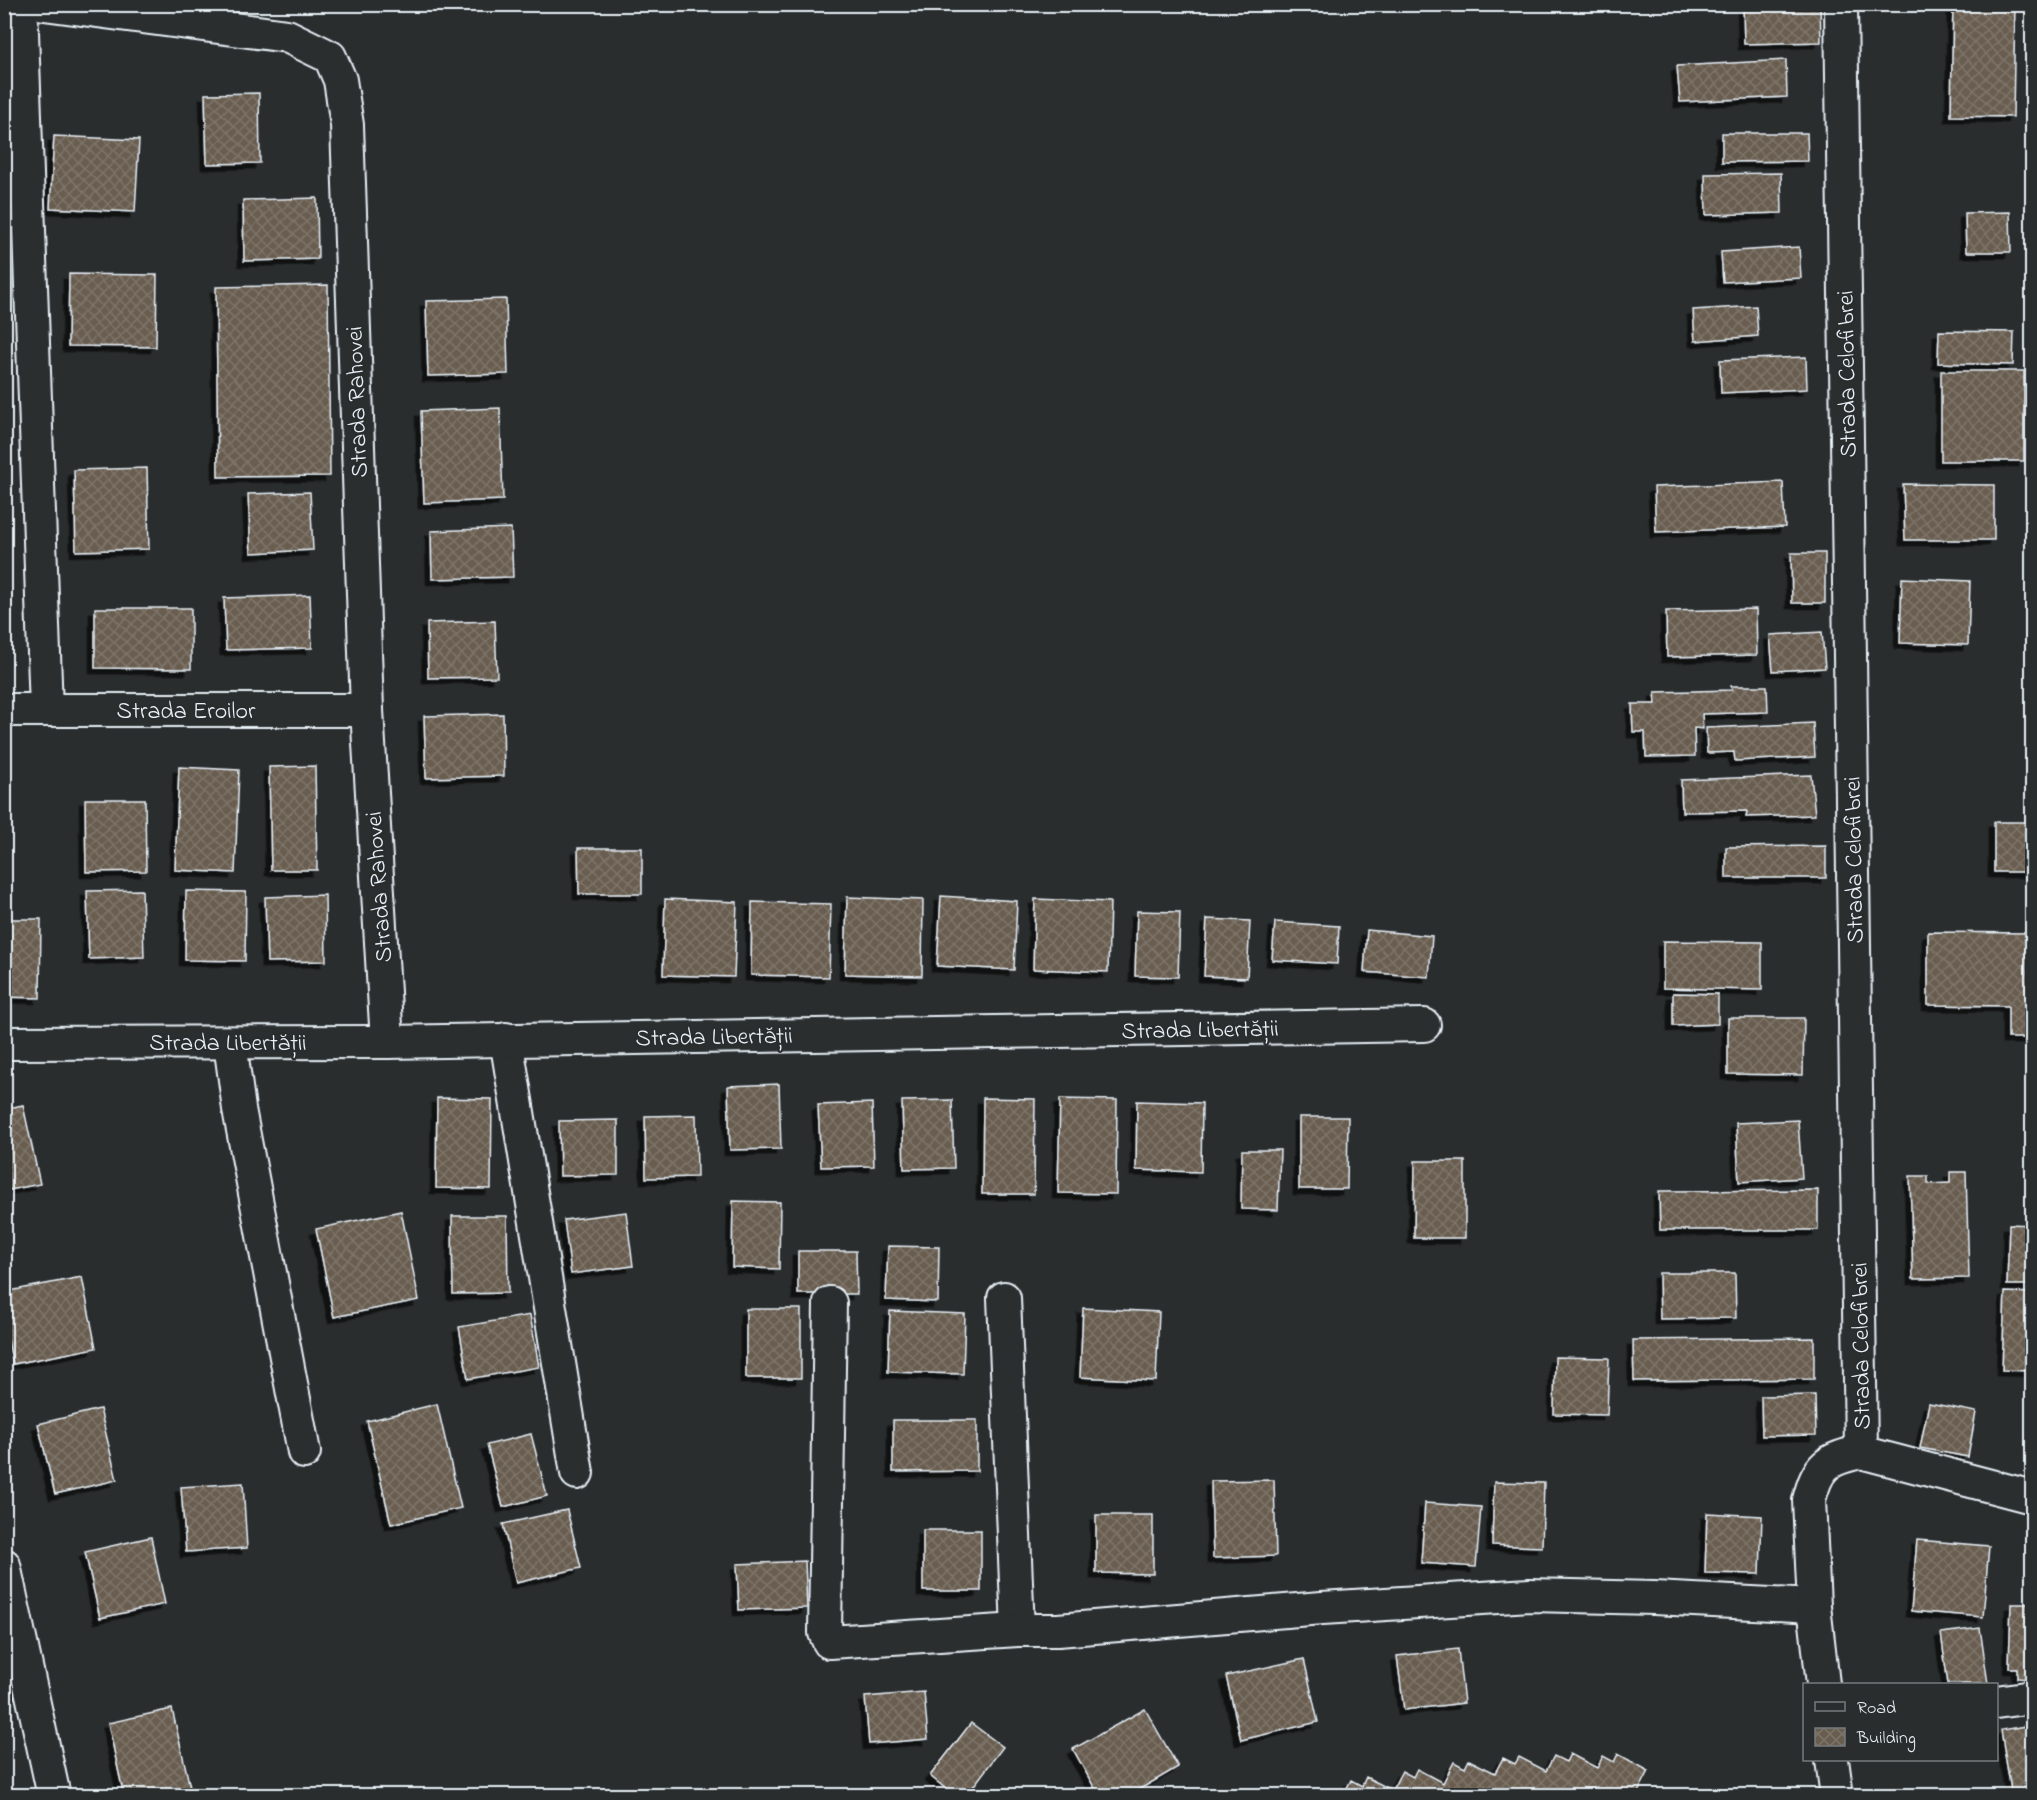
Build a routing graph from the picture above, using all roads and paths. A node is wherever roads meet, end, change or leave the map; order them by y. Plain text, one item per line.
1 (21, 4) edge
2 (44, 4) edge
3 (1841, 4) edge
4 (4, 710) edge
5 (46, 710) junction
6 (367, 710) junction
7 (1424, 1025) dead end
8 (506, 1039) junction
9 (230, 1042) junction
10 (387, 1042) junction
11 (4, 1044) edge
12 (1004, 1298) dead end
13 (830, 1303) dead end
14 (304, 1452) dead end
15 (1861, 1452) junction
16 (577, 1473) dead end
17 (2032, 1497) edge
18 (4, 1565) edge
19 (1814, 1606) junction
20 (1018, 1630) junction
21 (1823, 1683) edge
22 (2032, 1697) edge
23 (1998, 1702) edge
24 (1832, 1761) edge
25 (54, 1796) edge
26 (1837, 1796) edge

1 - 5 street
2 - 6 street, Strada Rahovei
3 - 15 street, Strada Celofibrei
4 - 5 street, Strada Eroilor
5 - 6 street, Strada Eroilor
6 - 10 street, Strada Rahovei
7 - 8 street, Strada Libertății
8 - 10 street, Strada Libertății
8 - 16 street
9 - 10 street, Strada Libertății
9 - 11 street, Strada Libertății
9 - 14 street
12 - 20 street
13 - 20 street
15 - 17 street
15 - 19 street, Strada Celofibrei
18 - 25 street
19 - 20 street
19 - 21 street, Strada Celofibrei
22 - 23 street
24 - 26 street

